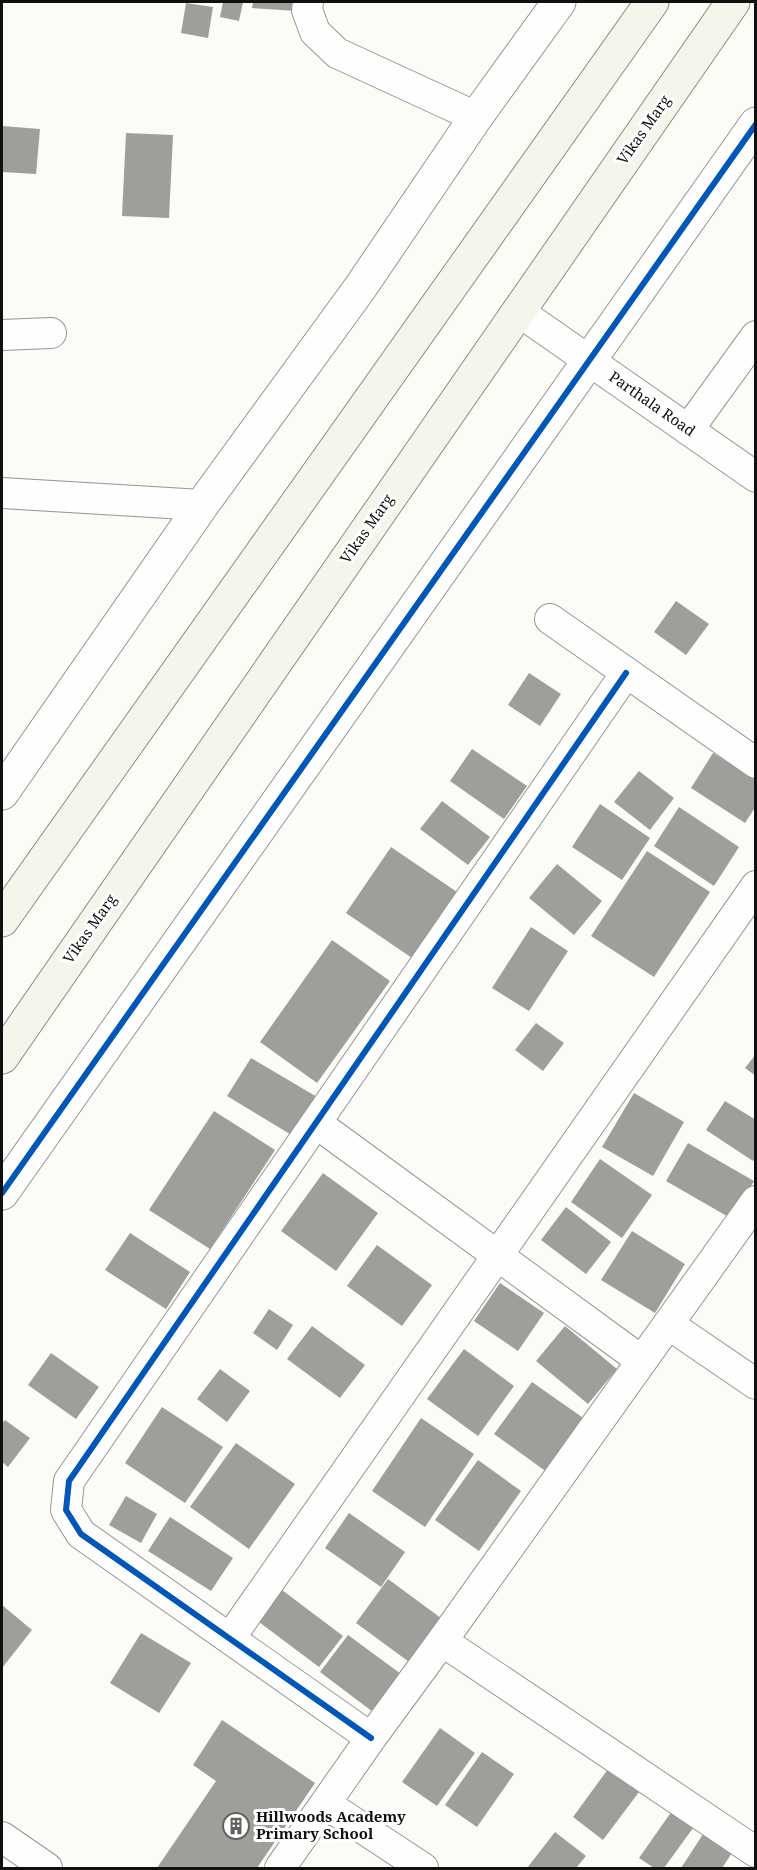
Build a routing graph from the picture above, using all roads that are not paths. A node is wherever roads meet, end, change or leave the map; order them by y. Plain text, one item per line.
1 (308, 2) edge
2 (559, 2) edge
3 (652, 2) edge
4 (733, 2) edge
5 (476, 117) junction
6 (756, 124) edge
7 (518, 311) junction
8 (51, 333) dead end
9 (2, 335) edge
10 (756, 336) edge
11 (589, 361) junction
12 (688, 430) junction
13 (756, 477) edge
14 (2, 493) edge
15 (202, 505) junction
16 (550, 620) dead end
17 (626, 673) junction
18 (756, 764) edge
19 (2, 793) edge
20 (756, 886) edge
21 (2, 920) edge
22 (2, 1057) edge
23 (316, 1123) junction
24 (2, 1193) edge
25 (756, 1201) edge
26 (498, 1256) junction
27 (668, 1324) junction
28 (642, 1360) junction
29 (756, 1384) edge
30 (230, 1638) junction
31 (442, 1641) junction
32 (371, 1738) junction
33 (326, 1804) junction
34 (2, 1837) edge
35 (756, 1852) edge
36 (47, 1869) edge
37 (280, 1869) edge
38 (423, 1869) edge

1 - 5 street
2 - 5 street
3 - 21 main road
4 - 7 main road, Vikas Marg
5 - 15 street
6 - 11 street
7 - 11 street, Parthala Road
7 - 22 main road, Vikas Marg
8 - 9 street
10 - 12 street
11 - 12 street, Parthala Road
11 - 24 street
12 - 13 street, Parthala Road
14 - 15 street
15 - 19 street
16 - 17 street
17 - 18 street
17 - 23 street
20 - 26 street
23 - 26 street
23 - 30 street
25 - 27 street
26 - 28 street
26 - 30 street
27 - 28 street
27 - 29 street
28 - 31 street
30 - 32 street
31 - 32 street
31 - 35 street
32 - 33 street
33 - 37 street
33 - 38 street
34 - 36 street

